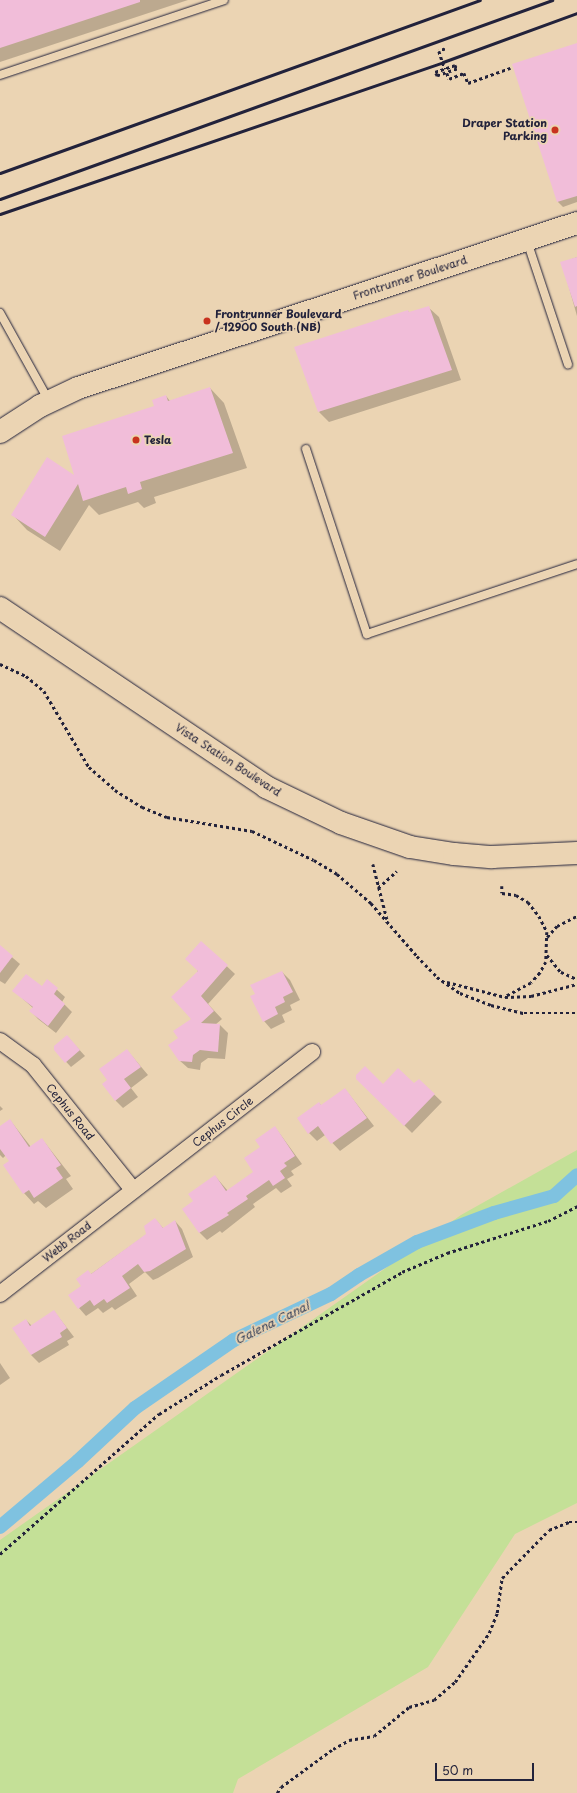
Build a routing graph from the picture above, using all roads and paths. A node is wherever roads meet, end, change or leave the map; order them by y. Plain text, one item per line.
1 (224, 0) edge
2 (445, 49) dead end
3 (510, 68) dead end
4 (446, 69) junction
5 (447, 73) junction
6 (0, 75) edge
7 (577, 223) edge
8 (526, 240) junction
9 (0, 313) edge
10 (568, 364) dead end
11 (49, 402) junction
12 (0, 432) edge
13 (306, 449) dead end
14 (577, 564) edge
15 (0, 608) edge
16 (0, 664) edge
17 (577, 853) edge
18 (373, 864) dead end
19 (397, 871) dead end
20 (502, 886) dead end
21 (378, 888) junction
22 (577, 916) edge
23 (388, 921) junction
24 (547, 937) junction
25 (547, 954) junction
26 (577, 979) edge
27 (444, 981) junction
28 (577, 984) edge
29 (505, 996) junction
30 (577, 1013) edge
31 (0, 1041) edge
32 (312, 1052) dead end
33 (133, 1190) junction
34 (577, 1206) edge
35 (0, 1294) edge
36 (577, 1522) edge
37 (0, 1554) edge
38 (277, 1793) edge

1 - 6 lane
2 - 4 path
3 - 5 path
4 - 5 path
4 - 5 path
7 - 8 street, Frontrunner Boulevard
8 - 10 lane
8 - 11 street, Frontrunner Boulevard
9 - 11 lane
11 - 12 street, Frontrunner Boulevard
13 - 14 lane
15 - 17 street, Vista Station Boulevard
16 - 23 path
18 - 21 path
19 - 21 path
20 - 24 path
21 - 23 path
22 - 24 path
23 - 27 path
24 - 25 path
25 - 26 path
25 - 29 path
27 - 29 path
27 - 30 path
28 - 29 path
31 - 33 street, Cephus Road
32 - 33 street, Cephus Circle
33 - 35 street, Webb Road
34 - 37 path
36 - 38 path

